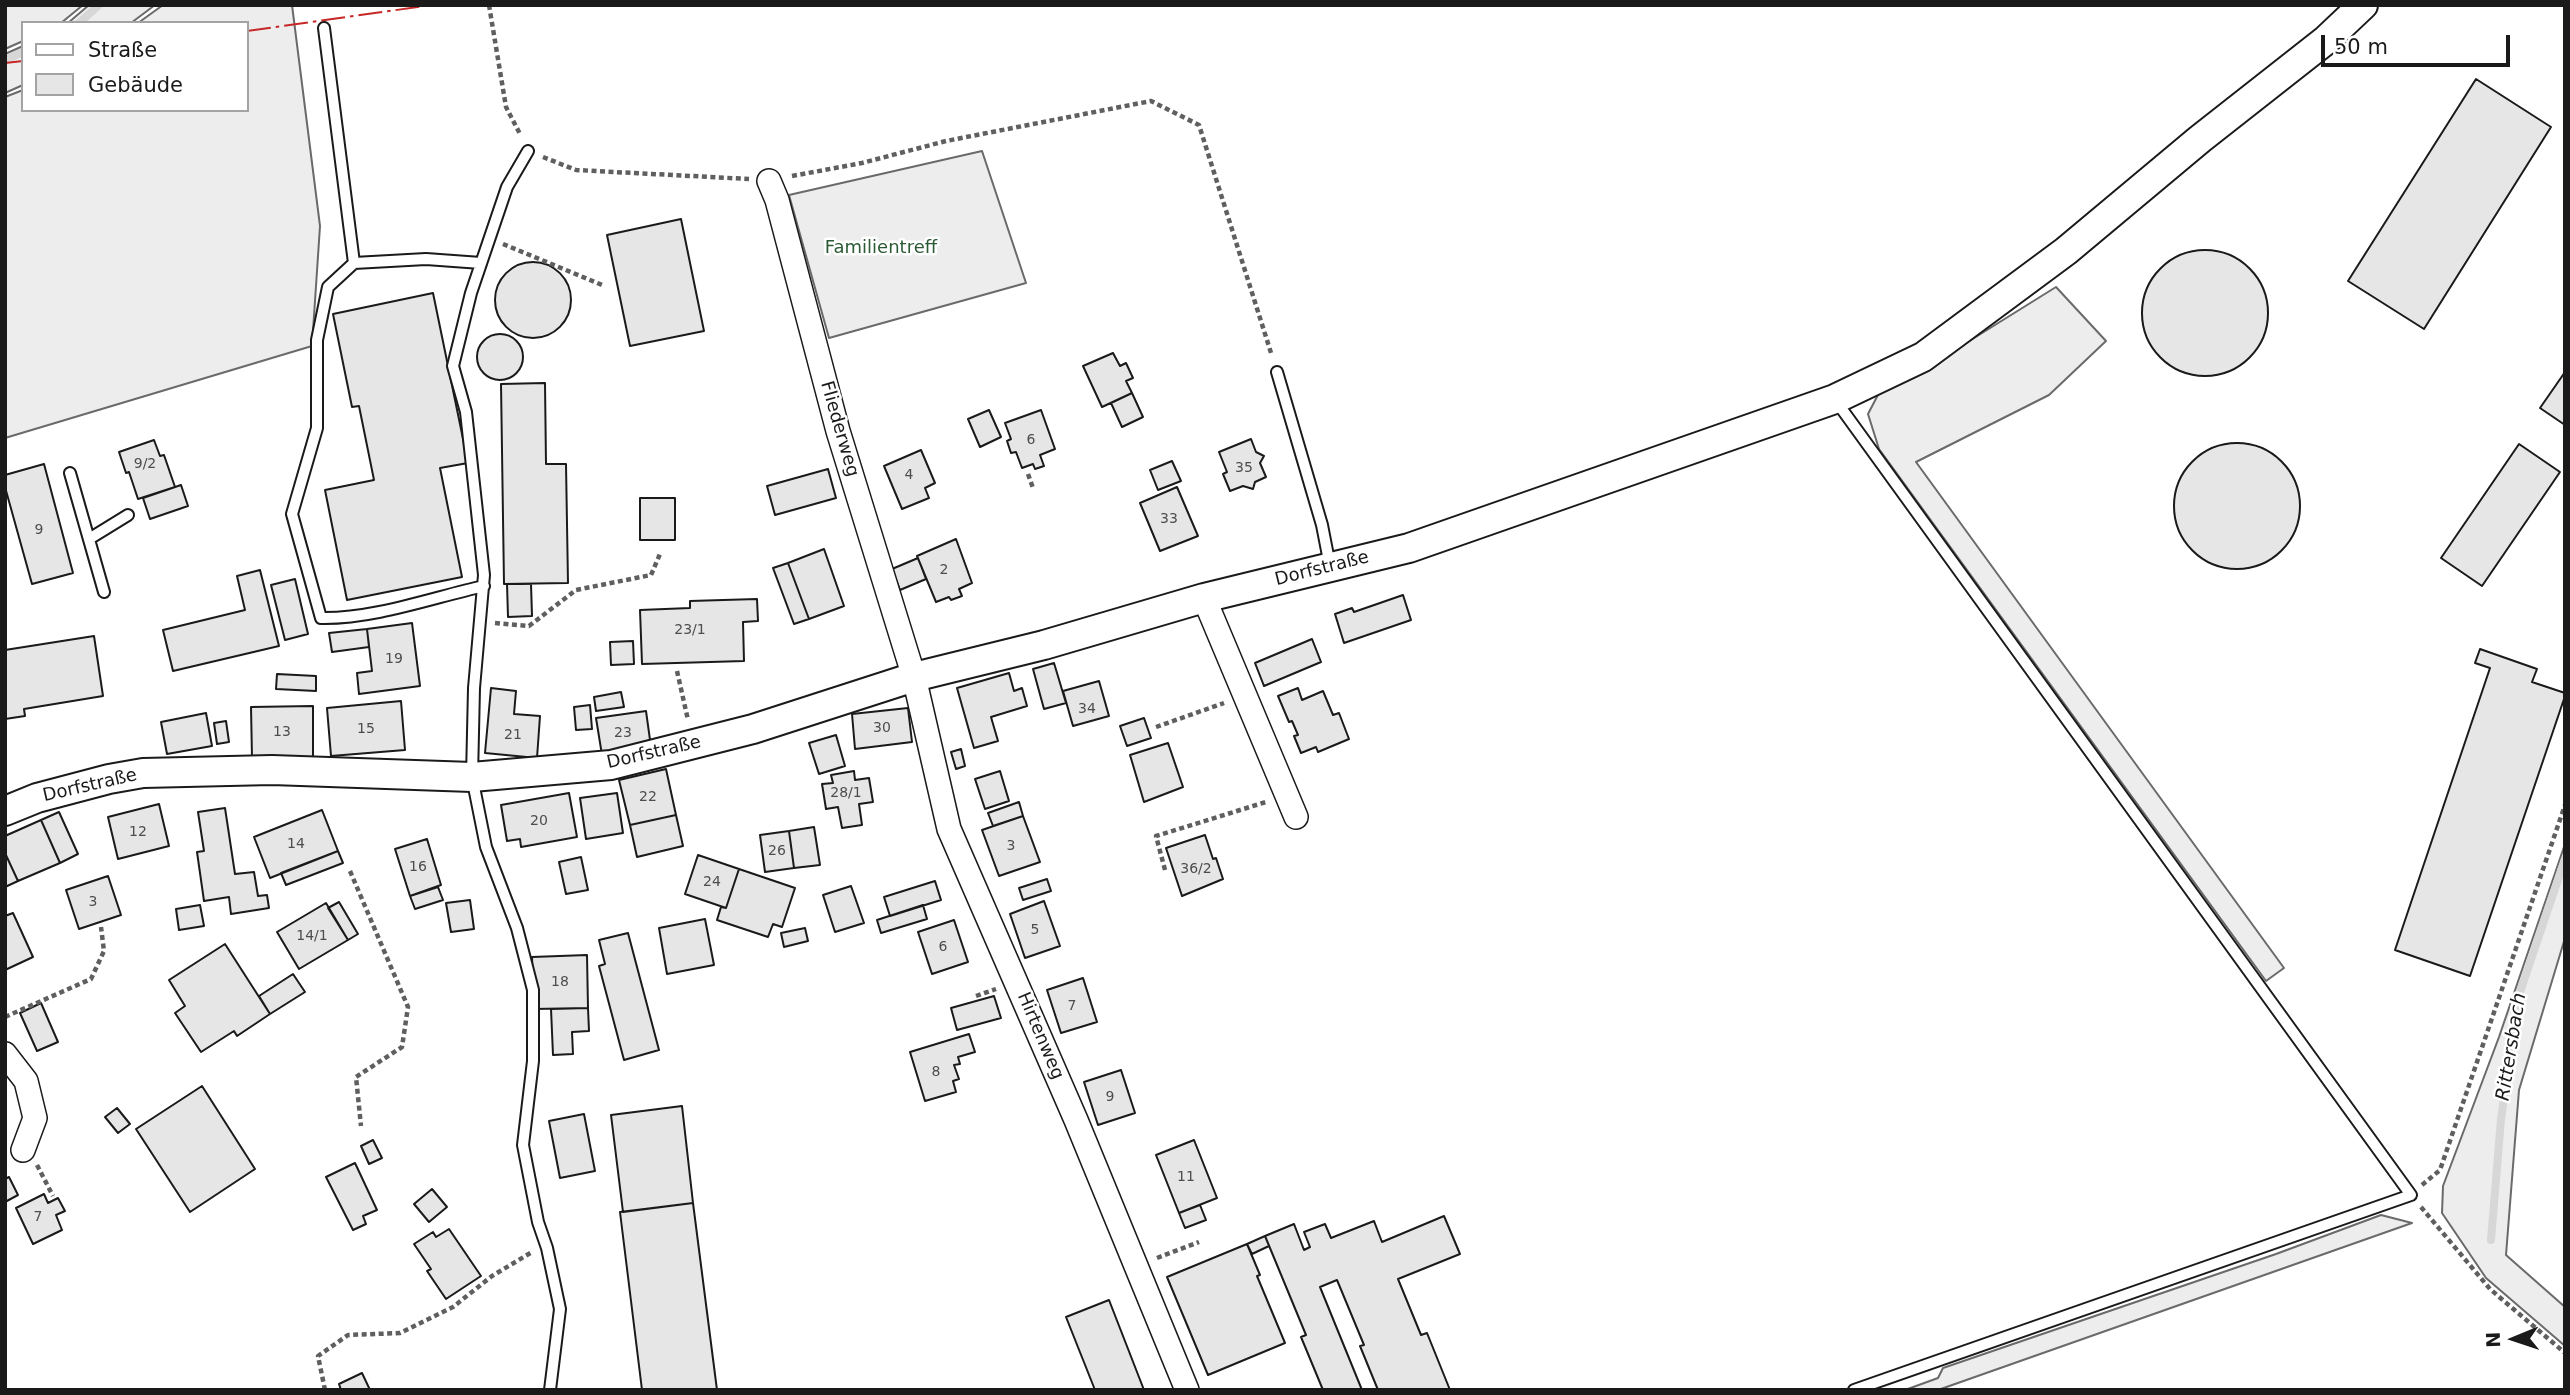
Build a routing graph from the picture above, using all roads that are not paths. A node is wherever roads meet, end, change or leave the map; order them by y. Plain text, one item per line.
1 (2363, 5) edge
2 (324, 28) dead end
3 (528, 151) road end
4 (769, 180) road end
5 (354, 263) junction
6 (481, 263) junction
7 (1277, 372) road end
8 (1835, 399) junction
9 (70, 473) dead end
10 (128, 515) dead end
11 (89, 539) junction
12 (1330, 566) junction
13 (484, 586) junction
14 (104, 592) dead end
15 (1204, 598) junction
16 (914, 677) junction
17 (472, 777) junction
18 (5, 811) edge
19 (1296, 817) dead end
20 (5, 1054) edge
21 (23, 1150) dead end
22 (550, 1390) edge
23 (1187, 1390) edge
24 (1854, 1390) edge

1 - 8 street, Dorfstraße
2 - 5 lane
3 - 6 lane
4 - 16 street, Fliederweg
5 - 6 lane
5 - 13 lane
6 - 13 lane
7 - 12 lane
8 - 12 street, Dorfstraße
8 - 24 lane
9 - 11 lane
10 - 11 lane
11 - 14 lane
12 - 15 street, Dorfstraße
13 - 17 lane
15 - 16 street, Dorfstraße
15 - 19 street
16 - 17 street, Dorfstraße
16 - 23 street, Hirtenweg
17 - 18 street, Dorfstraße
17 - 22 lane
20 - 21 street

